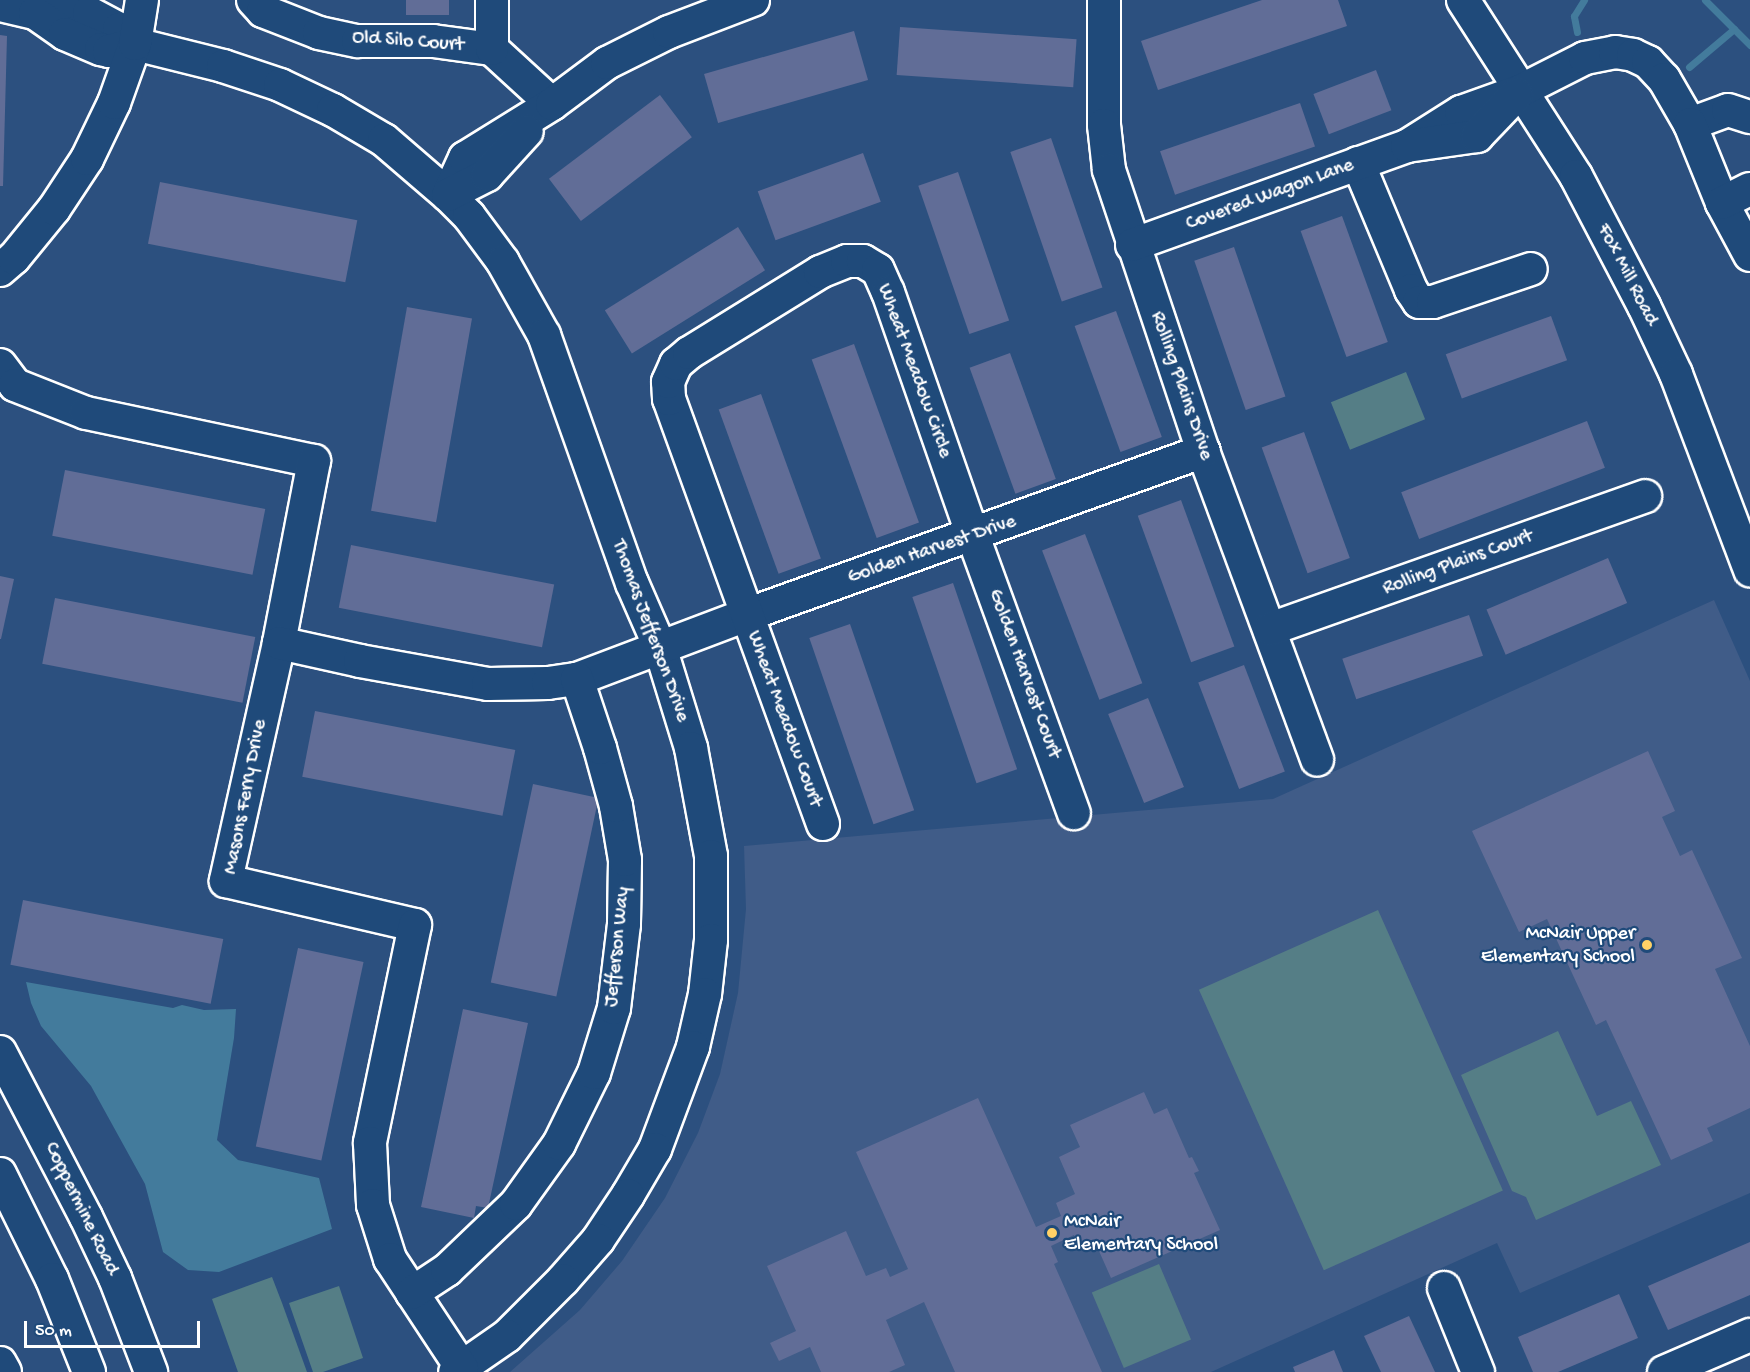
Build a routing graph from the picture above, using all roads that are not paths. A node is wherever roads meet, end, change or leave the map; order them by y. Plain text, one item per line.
1 (142, 0) edge
2 (253, 0) edge
3 (492, 0) edge
4 (1104, 0) edge
5 (1463, 0) edge
6 (745, 1) edge
7 (0, 5) edge
8 (35, 6) edge
9 (135, 44) junction
10 (492, 50) junction
11 (1520, 91) junction
12 (552, 104) junction
13 (1750, 117) edge
14 (1690, 124) junction
15 (1358, 163) junction
16 (1750, 189) edge
17 (448, 195) junction
18 (1722, 203) junction
19 (1132, 245) junction
20 (1750, 255) edge
21 (1531, 269) dead end
22 (0, 270) edge
23 (0, 364) edge
24 (1203, 452) junction
25 (1645, 496) dead end
26 (973, 536) junction
27 (1750, 570) edge
28 (746, 615) junction
29 (1270, 629) junction
30 (279, 643) junction
31 (660, 647) junction
32 (577, 679) junction
33 (1317, 760) dead end
34 (1074, 813) dead end
35 (823, 824) dead end
36 (0, 1052) edge
37 (0, 1174) edge
38 (1443, 1288) dead end
39 (412, 1293) junction
40 (1750, 1335) edge
41 (0, 1363) edge
42 (1677, 1369) edge
43 (458, 1370) edge
44 (5, 1372) edge
45 (89, 1372) edge
46 (151, 1372) edge
47 (1478, 1372) edge

1 - 9 street
2 - 10 street, Old Silo Court
3 - 10 street
4 - 19 street, Rolling Plains Drive
5 - 11 street, Fox Mill Road
6 - 12 street
7 - 8 street
8 - 9 street
9 - 17 street, Thomas Jefferson Drive
9 - 22 street
10 - 12 street, Old Silo Court
11 - 14 street, Covered Wagon Lane
11 - 15 street, Covered Wagon Lane
11 - 27 street, Fox Mill Road
12 - 17 street
13 - 14 street
14 - 18 street, Covered Wagon Lane
15 - 19 street, Covered Wagon Lane
15 - 21 street
16 - 18 street
17 - 31 street, Thomas Jefferson Drive
18 - 20 street, Covered Wagon Lane
19 - 24 street, Rolling Plains Drive
23 - 30 street, Masons Ferry Drive
24 - 26 street, Golden Harvest Drive
24 - 29 street, Rolling Plains Drive
25 - 29 street, Rolling Plains Court
26 - 28 street, Golden Harvest Drive
26 - 28 street, Wheat Meadow Circle
26 - 34 street, Golden Harvest Court
28 - 31 street, Golden Harvest Drive
28 - 35 street, Wheat Meadow Court
29 - 33 street, Rolling Plains Drive
30 - 32 street, Golden Harvest Drive
30 - 39 street, Masons Ferry Drive
31 - 32 street, Golden Harvest Drive
31 - 43 street, Thomas Jefferson Drive
32 - 39 street, Jefferson Way
36 - 46 street, Coppermine Road
37 - 45 street
38 - 47 street
39 - 43 street, Masons Ferry Drive
40 - 42 street
41 - 44 street

